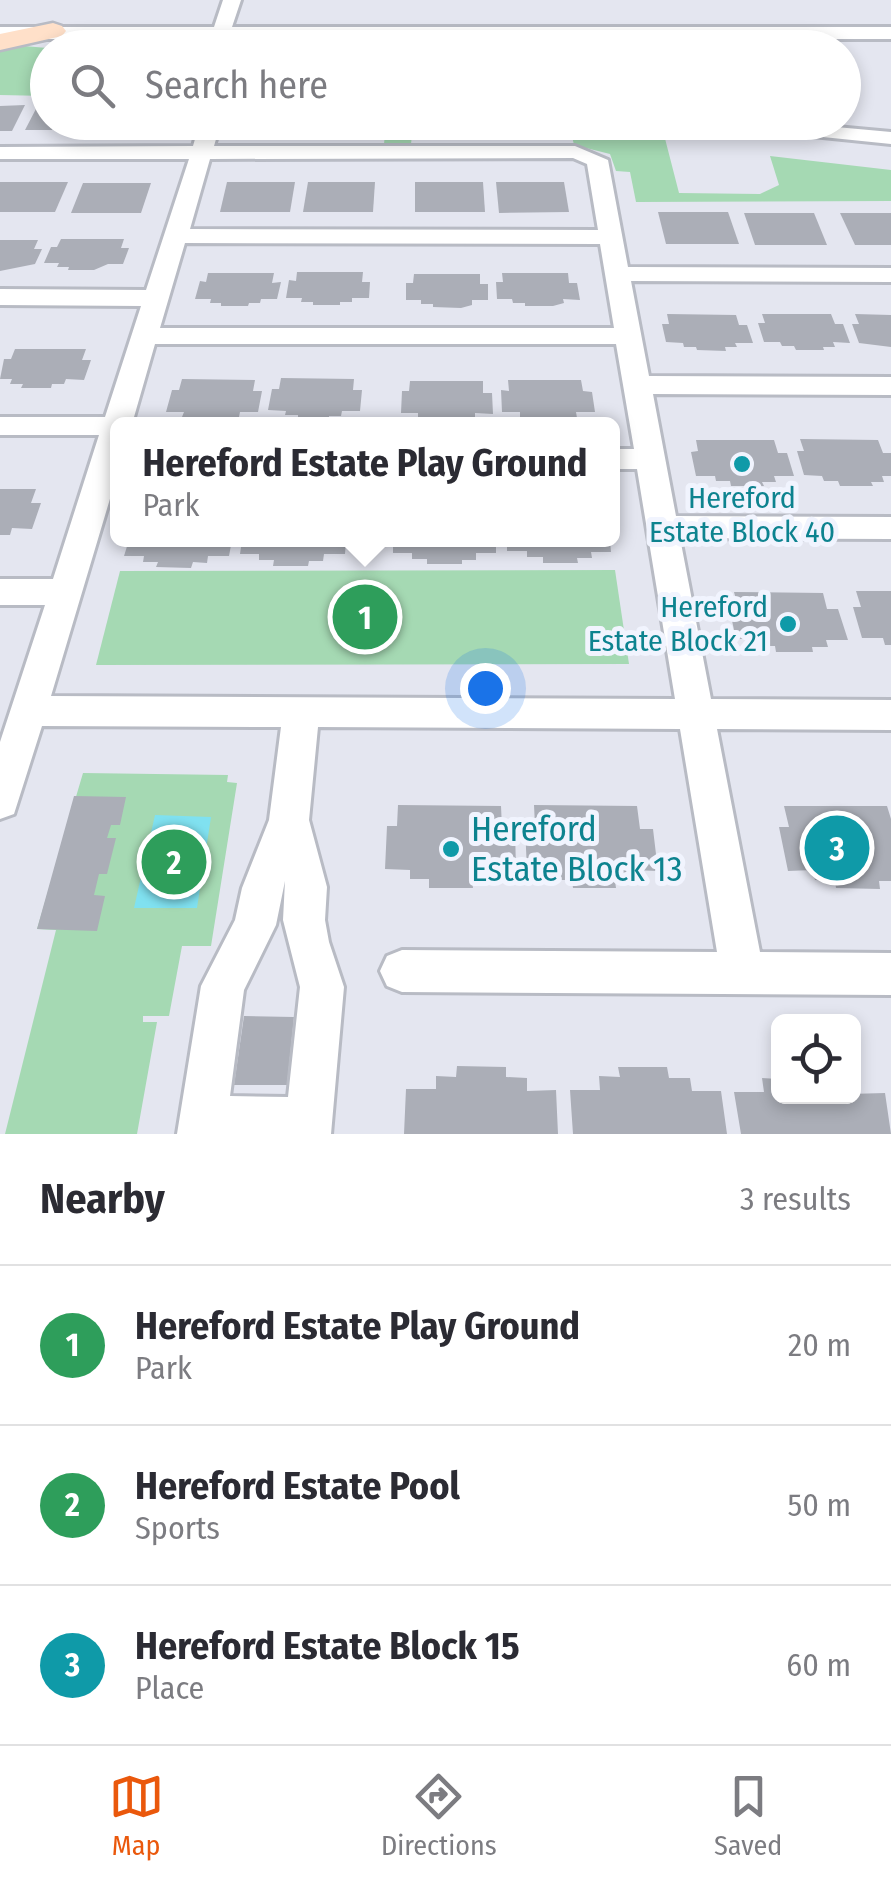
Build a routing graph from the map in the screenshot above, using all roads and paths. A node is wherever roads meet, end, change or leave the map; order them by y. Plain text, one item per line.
1 (232, 0) edge
2 (222, 30) edge
3 (30, 32) edge
4 (0, 33) edge
5 (891, 34) edge
6 (861, 35) edge
7 (30, 36) edge
8 (0, 42) edge
9 (861, 135) edge
10 (891, 138) edge
11 (205, 140) edge
12 (0, 153) edge
13 (201, 153) junction
14 (175, 236) junction
15 (611, 237) junction
16 (617, 274) junction
17 (891, 275) edge
18 (0, 297) edge
19 (156, 298) junction
20 (145, 336) junction
21 (628, 336) junction
22 (638, 385) junction
23 (891, 386) edge
24 (119, 417) edge
25 (0, 426) edge
26 (110, 426) edge
27 (620, 459) edge
28 (650, 459) junction
29 (110, 466) edge
30 (662, 527) junction
31 (891, 528) edge
32 (0, 592) edge
33 (65, 592) junction
34 (28, 711) junction
35 (300, 712) junction
36 (696, 714) junction
37 (891, 715) edge
38 (0, 802) edge
39 (289, 820) junction
40 (402, 971) dead end
41 (742, 973) junction
42 (891, 974) edge
43 (202, 1126) edge
44 (308, 1128) edge

1 - 2 street
3 - 4 street
5 - 6 street
7 - 8 main road
9 - 10 street
11 - 13 street
12 - 13 street
13 - 14 street
13 - 15 street
14 - 15 street
14 - 19 street
15 - 16 street
16 - 17 street
16 - 21 street
18 - 19 street
19 - 20 street
20 - 21 street
20 - 24 street
21 - 22 street
22 - 23 street
22 - 28 street
25 - 26 street
27 - 28 street
28 - 30 street
29 - 33 street
30 - 31 street
30 - 36 street
32 - 33 street
33 - 34 street
34 - 35 street
34 - 38 street
35 - 36 street
35 - 39 street
36 - 37 street
36 - 41 street
39 - 43 street
39 - 44 street
40 - 41 street
41 - 42 street
43 - 44 street

